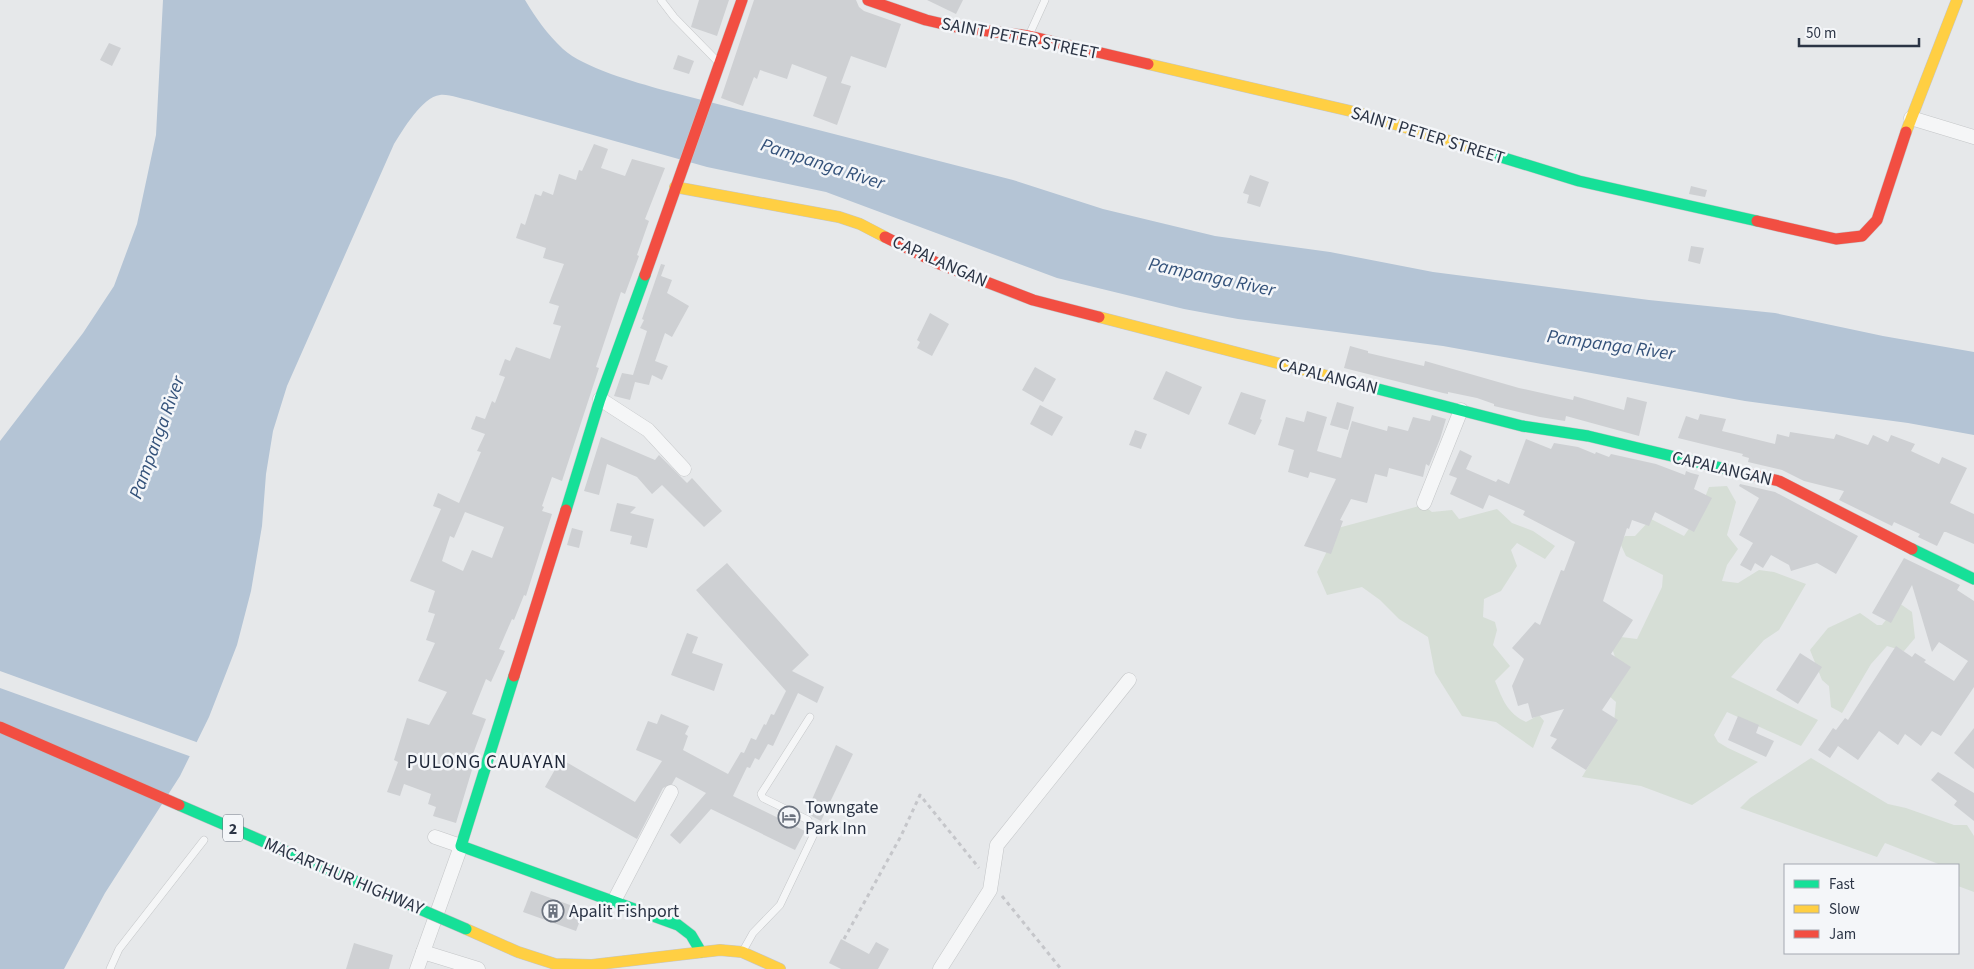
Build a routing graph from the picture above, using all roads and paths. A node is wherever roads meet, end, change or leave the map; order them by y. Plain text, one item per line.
1 (662, 0) edge
2 (742, 0) edge
3 (868, 0) edge
4 (1045, 0) edge
5 (1957, 0) edge
6 (1029, 36) junction
7 (721, 65) junction
8 (1911, 118) junction
9 (1974, 137) edge
10 (675, 187) junction
11 (600, 398) junction
12 (1461, 410) junction
13 (684, 469) dead end
14 (1424, 502) dead end
15 (1974, 579) edge
16 (1130, 680) dead end
17 (810, 717) dead end
18 (0, 727) edge
19 (671, 792) dead end
20 (435, 837) dead end
21 (204, 840) dead end
22 (461, 846) junction
23 (982, 872) dead end
24 (1001, 895) dead end
25 (614, 901) junction
26 (844, 939) dead end
27 (423, 952) junction
28 (701, 952) junction
29 (742, 952) junction
30 (554, 966) edge
31 (110, 969) edge
32 (417, 969) edge
33 (478, 969) edge
34 (780, 969) edge
35 (940, 969) edge
36 (1061, 969) edge

1 - 7 lane
2 - 7 main road
3 - 6 main road, SAINT PETER STREET
4 - 6 lane
5 - 8 main road, SAINT PETER STREET
6 - 8 main road, SAINT PETER STREET
7 - 10 main road
8 - 9 street
10 - 11 main road
10 - 12 main road, CAPALANGAN
11 - 13 street
11 - 22 main road
12 - 14 street
12 - 15 main road, CAPALANGAN
16 - 35 street
17 - 29 lane
18 - 30 main road, MACARTHUR HIGHWAY / 2, bridge
19 - 25 street
20 - 22 street
21 - 31 lane
22 - 25 main road
22 - 27 street
23 - 26 path
24 - 36 path
25 - 28 main road
27 - 32 street
27 - 33 street
28 - 29 main road, MACARTHUR HIGHWAY / 2
28 - 30 main road, MACARTHUR HIGHWAY / 2
29 - 34 main road, MACARTHUR HIGHWAY / 2

